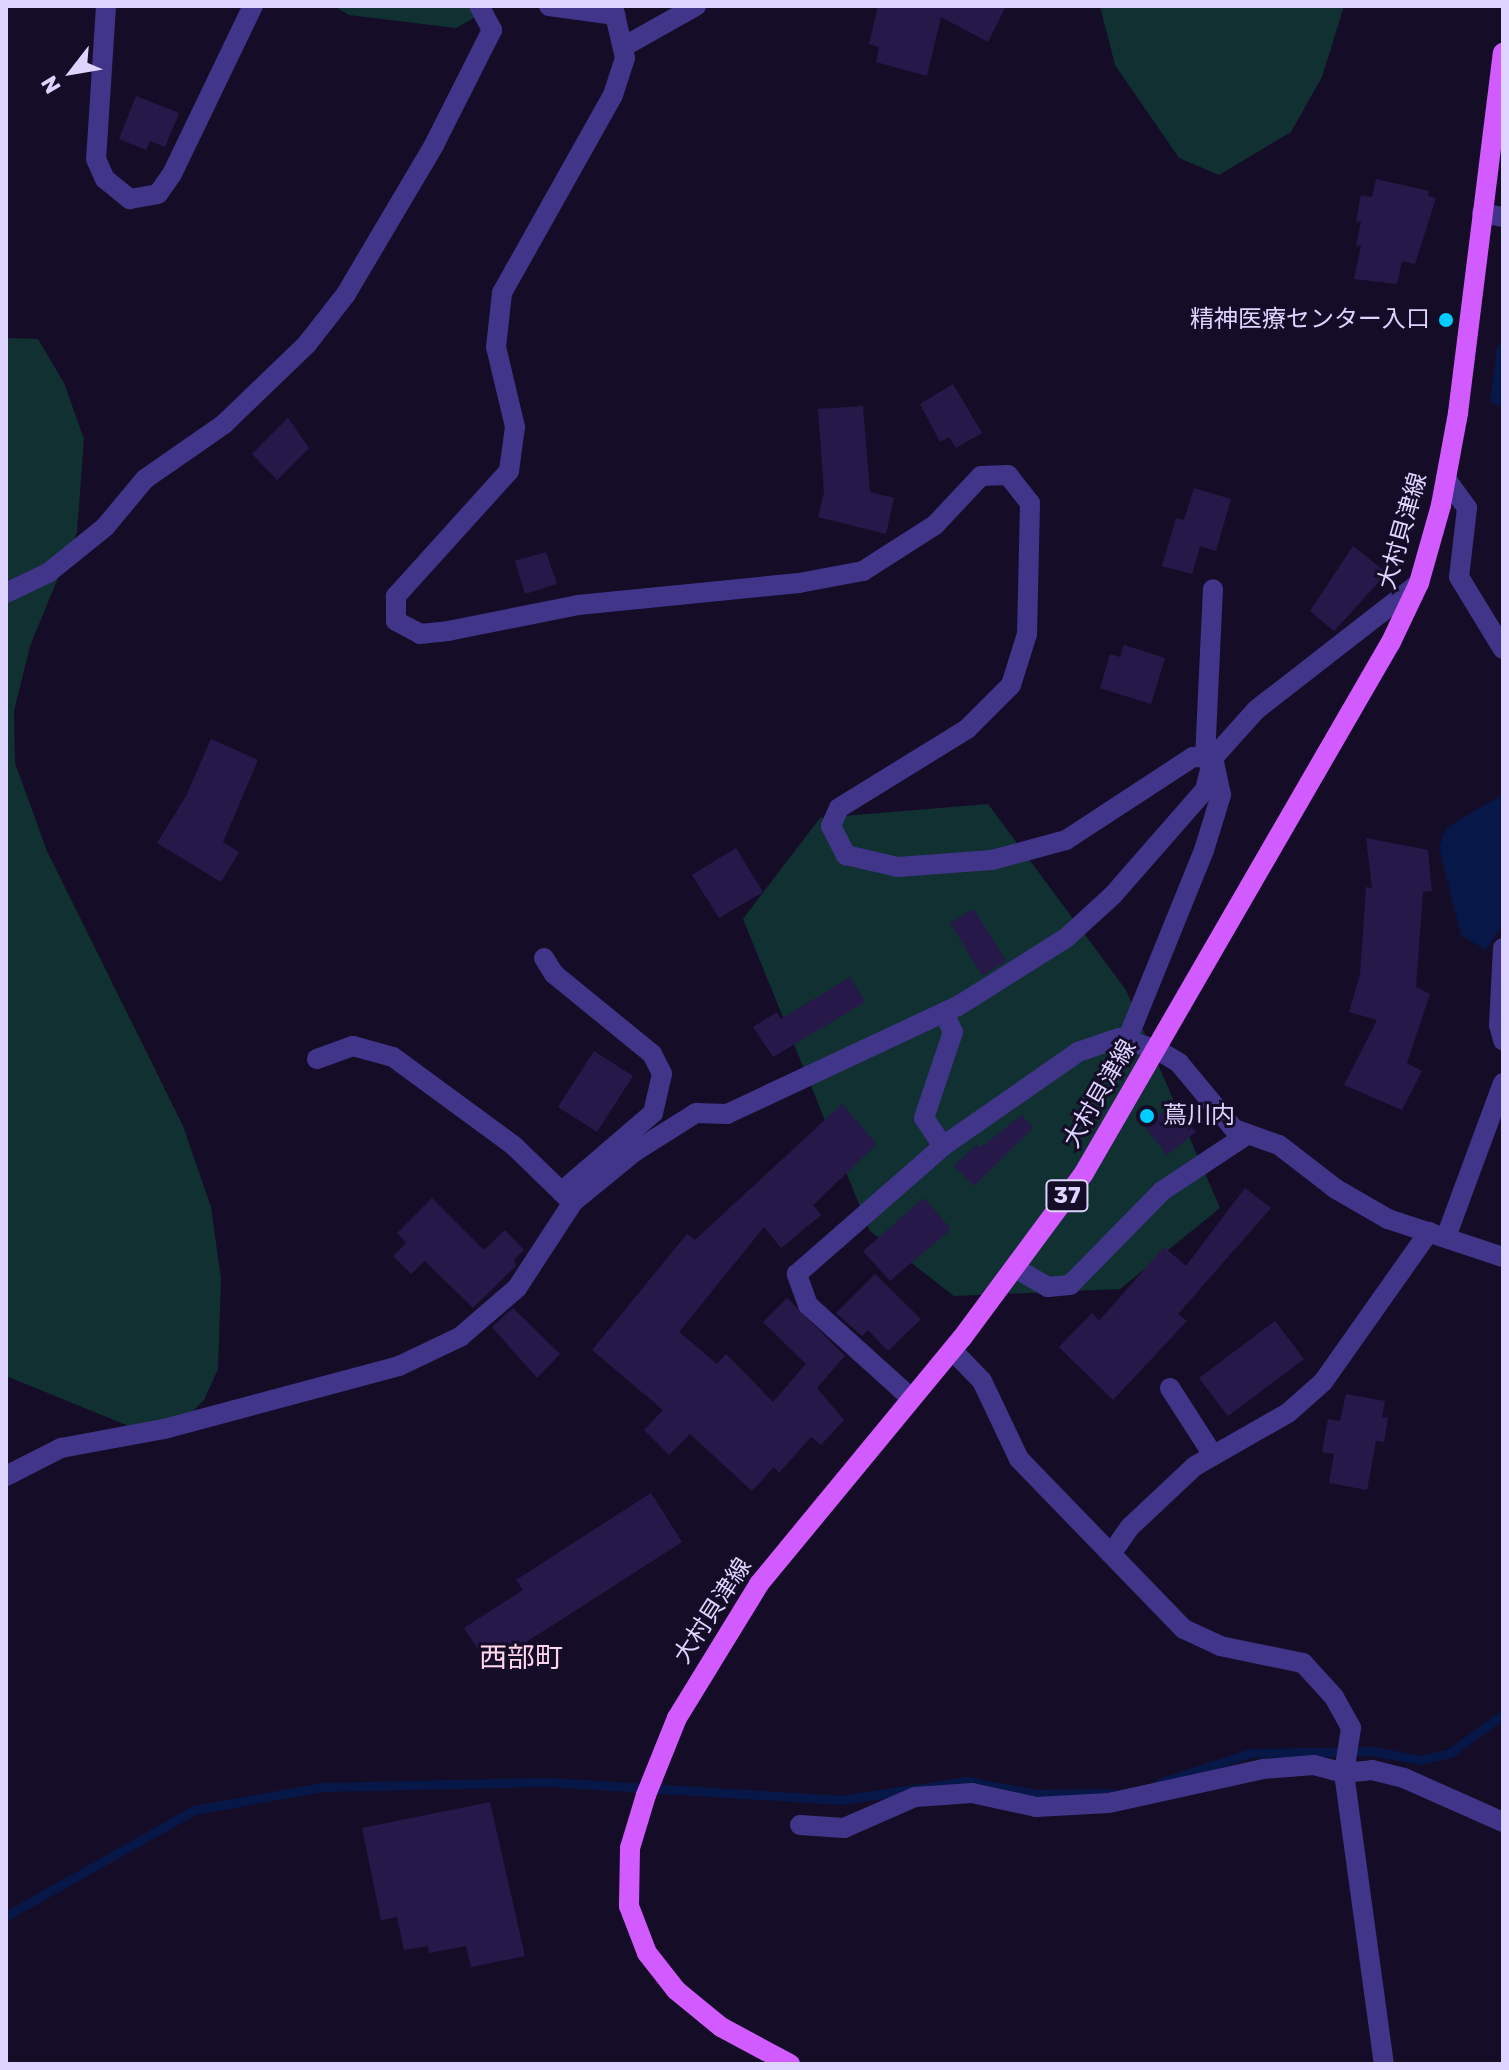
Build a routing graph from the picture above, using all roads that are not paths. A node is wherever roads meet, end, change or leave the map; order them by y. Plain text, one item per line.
1 (106, 6) edge
2 (253, 6) edge
3 (479, 6) edge
4 (549, 6) edge
5 (696, 6) edge
6 (614, 10) edge
7 (623, 47) junction
8 (1503, 53) edge
9 (1482, 213) junction
10 (1503, 217) edge
11 (1446, 479) junction
12 (1419, 583) junction
13 (1213, 589) dead end
14 (6, 593) edge
15 (1503, 649) edge
16 (1209, 758) junction
17 (1503, 948) edge
18 (544, 958) dead end
19 (944, 1013) junction
20 (1127, 1040) junction
21 (1503, 1040) edge
22 (1156, 1049) junction
23 (317, 1059) dead end
24 (1503, 1083) edge
25 (1248, 1134) junction
26 (943, 1146) junction
27 (567, 1197) junction
28 (1438, 1235) junction
29 (1503, 1257) edge
30 (1015, 1268) junction
31 (952, 1350) junction
32 (1170, 1388) dead end
33 (911, 1398) junction
34 (1213, 1455) junction
35 (6, 1476) edge
36 (1111, 1554) junction
37 (1344, 1773) junction
38 (1503, 1822) edge
39 (800, 1825) dead end
40 (790, 2064) edge
41 (1384, 2064) edge

1 - 2 street
3 - 14 street
4 - 6 street
5 - 7 street
6 - 7 street
7 - 16 street
8 - 9 main road, 大村貝津線 / 37
9 - 10 street
9 - 11 main road, 大村貝津線 / 37
11 - 12 main road, 大村貝津線 / 37
11 - 15 street
12 - 16 street
12 - 22 main road, 大村貝津線 / 37
13 - 16 street
16 - 19 street
16 - 20 street
17 - 21 street
18 - 27 street
19 - 26 street
19 - 27 street
20 - 22 street
20 - 26 street
22 - 25 street
22 - 30 main road, 大村貝津線 / 37
23 - 27 street
24 - 28 street
25 - 28 street
25 - 30 street
26 - 33 street
27 - 35 street
28 - 29 street
28 - 34 street
30 - 31 main road, 大村貝津線 / 37
31 - 33 main road, 大村貝津線 / 37
31 - 36 street
32 - 34 street
33 - 40 main road, 大村貝津線 / 37
34 - 36 street
36 - 37 street
37 - 38 street
37 - 39 street
37 - 41 street

